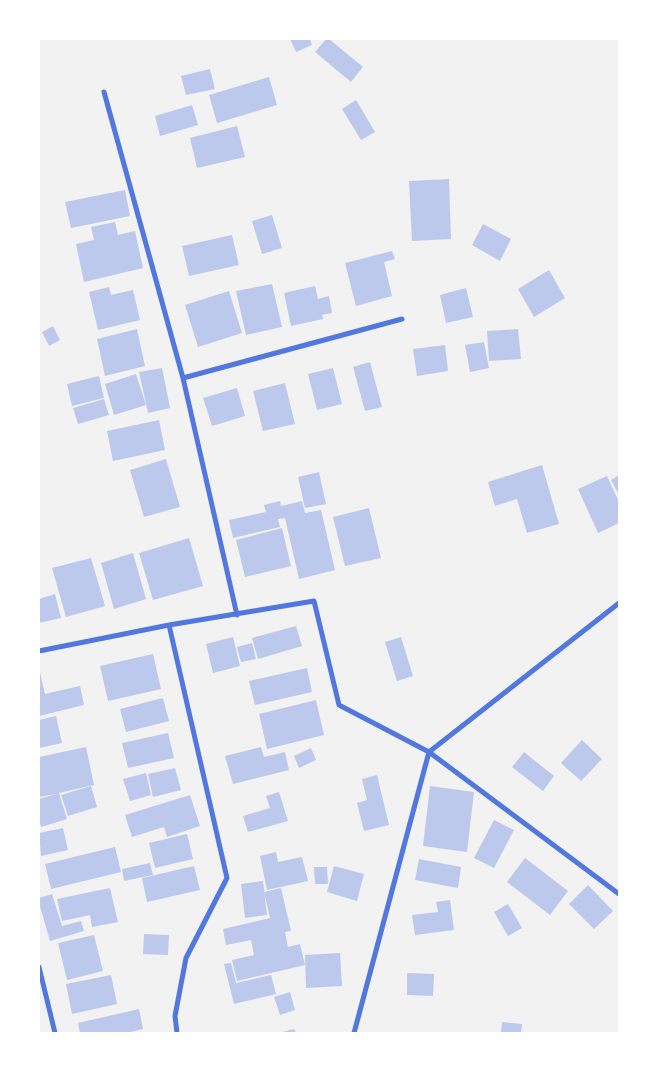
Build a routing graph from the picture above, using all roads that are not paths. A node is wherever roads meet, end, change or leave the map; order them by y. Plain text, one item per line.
1 (104, 92) dead end
2 (402, 319) dead end
3 (183, 378) junction
4 (619, 603) edge
5 (237, 615) junction
6 (169, 625) junction
7 (39, 651) edge
8 (429, 752) junction
9 (619, 894) edge
10 (39, 967) edge
11 (55, 1033) edge
12 (177, 1033) edge
13 (354, 1033) edge

1 - 3 street
2 - 3 street
3 - 5 street
4 - 8 street
5 - 6 street
5 - 8 street
6 - 7 street
6 - 12 street
8 - 9 street
8 - 13 street
10 - 11 street

